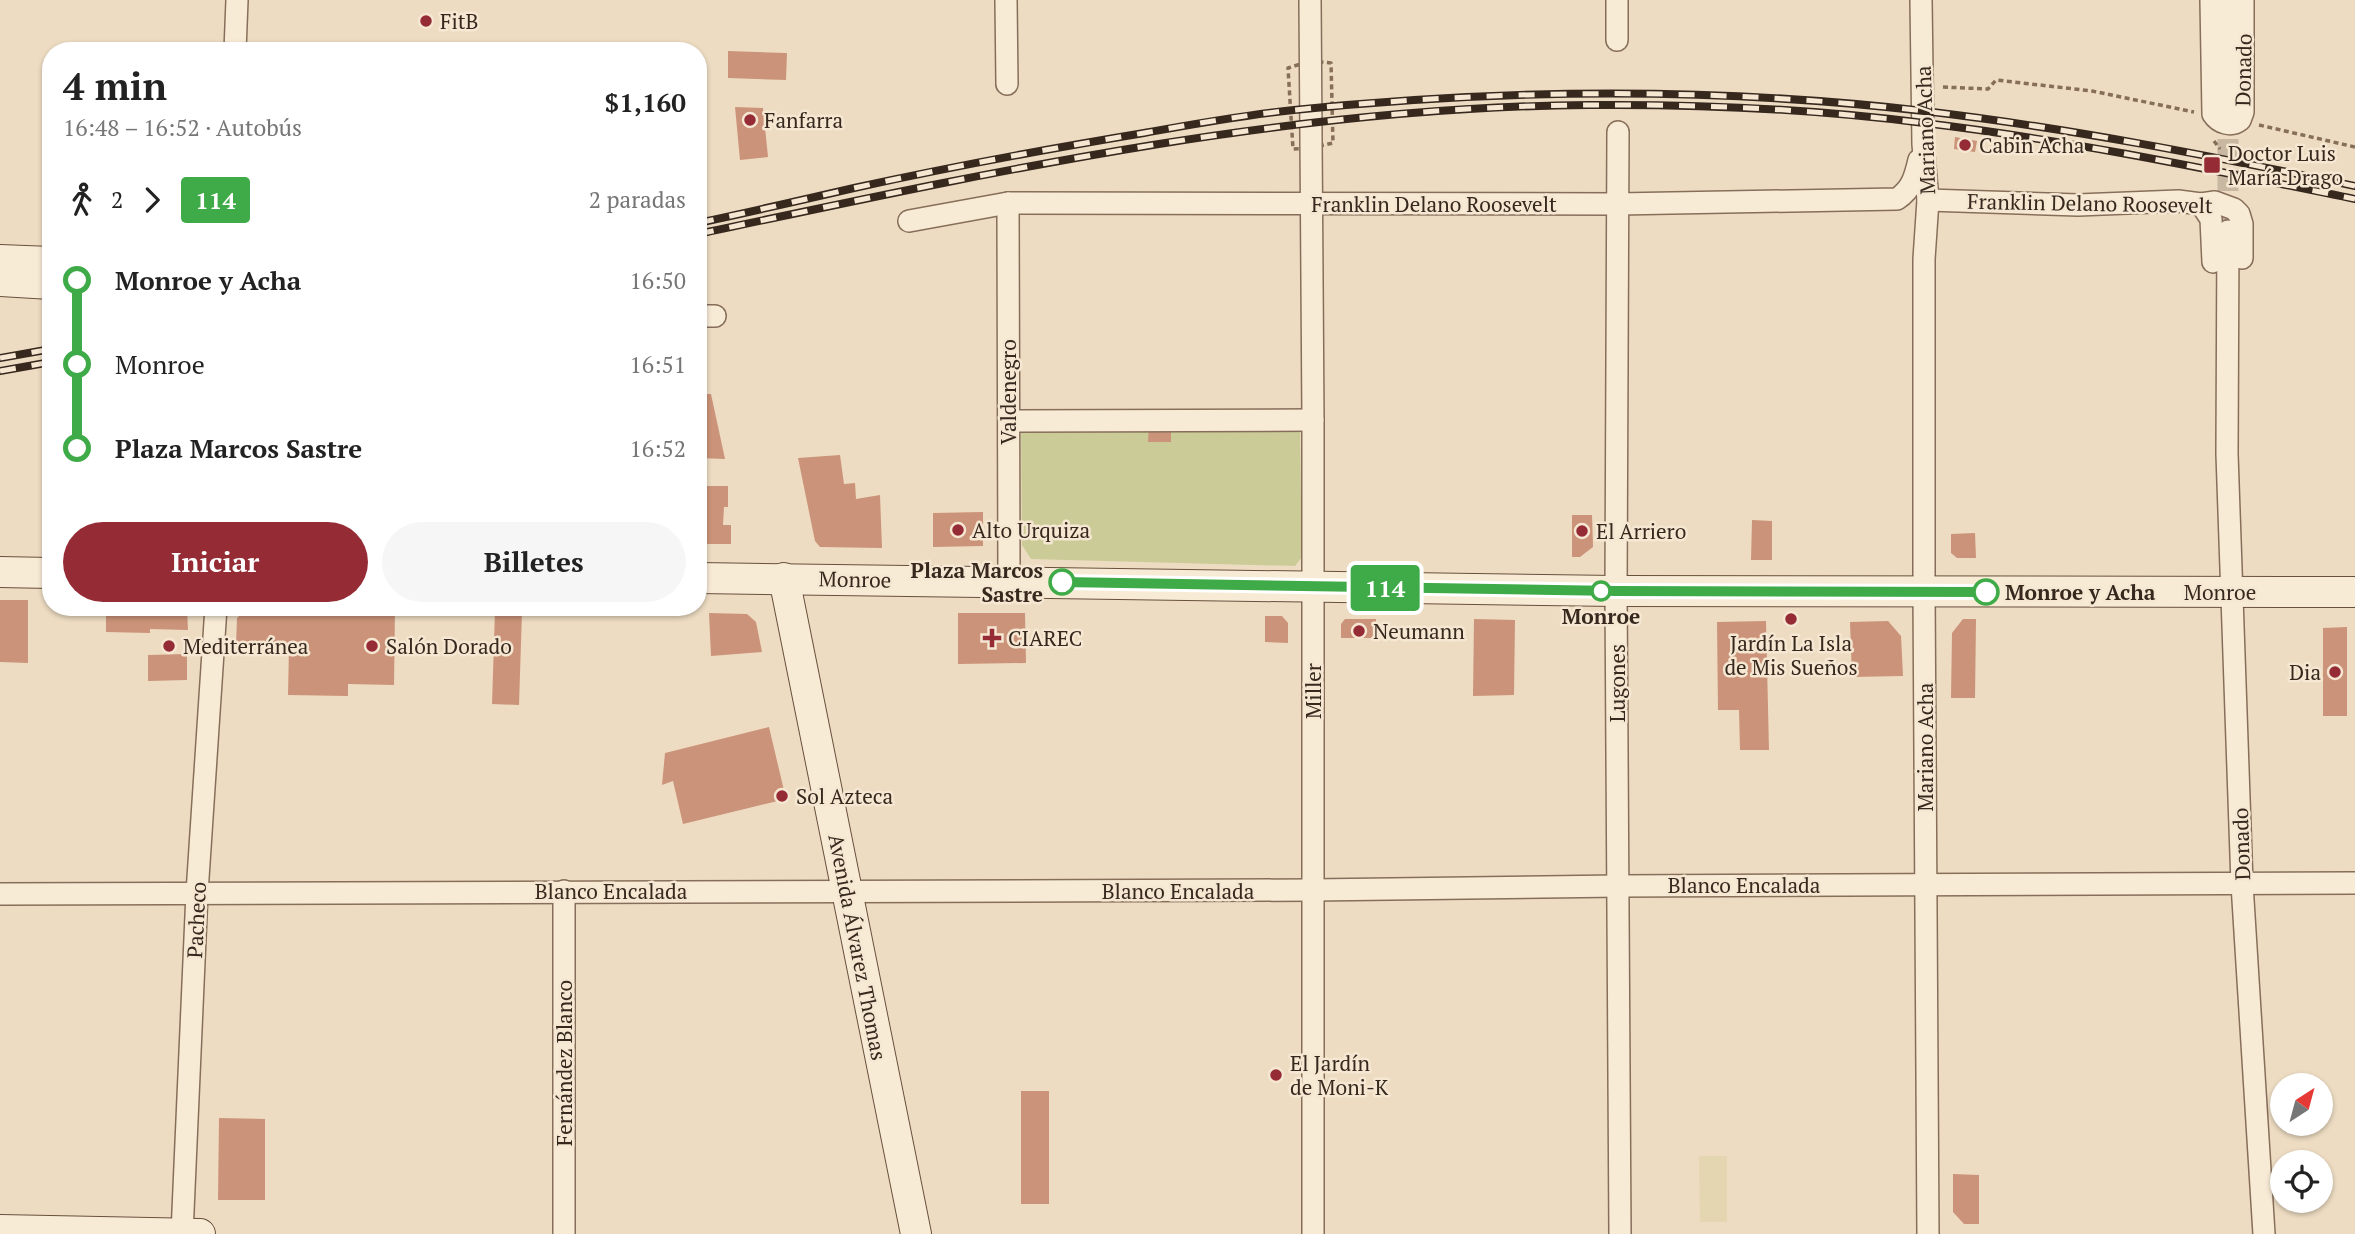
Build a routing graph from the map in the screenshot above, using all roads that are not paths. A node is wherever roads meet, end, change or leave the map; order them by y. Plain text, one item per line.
1 (237, 0) edge
2 (1006, 0) edge
3 (1310, 0) edge
4 (1617, 0) edge
5 (1921, 0) edge
6 (2211, 0) edge
7 (2227, 0) edge
8 (2243, 0) edge
9 (1617, 40) dead end
10 (235, 42) edge
11 (1007, 84) dead end
12 (2234, 114) junction
13 (1618, 132) dead end
14 (1923, 144) junction
15 (1897, 199) junction
16 (1928, 200) junction
17 (1008, 203) junction
18 (1311, 203) junction
19 (1618, 204) junction
20 (2201, 204) junction
21 (909, 221) dead end
22 (2235, 227) joint
23 (0, 260) edge
24 (1924, 260) junction
25 (42, 262) edge
26 (0, 282) edge
27 (42, 284) edge
28 (1313, 420) junction
29 (1009, 421) junction
30 (2227, 454) junction
31 (0, 572) edge
32 (42, 573) edge
33 (707, 578) edge
34 (784, 578) junction
35 (1009, 581) junction
36 (1313, 587) junction
37 (1616, 591) junction
38 (1924, 591) junction
39 (2233, 592) junction
40 (2355, 592) edge
41 (215, 616) edge
42 (2355, 883) edge
43 (1926, 884) junction
44 (2242, 884) junction
45 (1619, 886) junction
46 (1312, 890) junction
47 (564, 891) junction
48 (846, 891) junction
49 (197, 893) junction
50 (0, 894) edge
51 (0, 1230) edge
52 (182, 1234) edge
53 (200, 1234) edge
54 (564, 1234) edge
55 (916, 1234) edge
56 (1313, 1234) edge
57 (1620, 1234) edge
58 (1927, 1234) edge
59 (2264, 1234) edge

1 - 10 street
2 - 11 street
3 - 18 street, Miller
4 - 9 street
5 - 14 street, Mariano Acha
6 - 12 street, Donado
7 - 12 street, Donado
8 - 12 street, Donado
13 - 19 street, Lugones
14 - 15 street
14 - 16 street, Mariano Acha
15 - 19 street, Franklin Delano Roosevelt
15 - 24 street, Mariano Acha
16 - 20 street, Franklin Delano Roosevelt
16 - 24 street, Mariano Acha
17 - 18 street, Franklin Delano Roosevelt
17 - 21 street, Franklin Delano Roosevelt
17 - 29 street, Valdenegro
18 - 19 street, Franklin Delano Roosevelt
18 - 28 street, Miller
19 - 37 street, Lugones
20 - 22 street, Franklin Delano Roosevelt
20 - 30 street, Donado
22 - 30 street, Donado
23 - 25 main road
24 - 38 street, Mariano Acha
26 - 27 main road
28 - 29 street
28 - 36 street, Miller
29 - 35 street, Valdenegro
30 - 39 street, Donado
31 - 32 main road
33 - 34 main road, Monroe
34 - 35 main road, Monroe
34 - 48 main road, Avenida Álvarez Thomas
35 - 36 main road, Monroe
36 - 37 main road, Monroe
36 - 46 street, Miller
37 - 38 main road, Monroe
37 - 45 street, Lugones
38 - 39 main road, Monroe
38 - 43 street, Mariano Acha
39 - 40 main road, Monroe
39 - 44 street, Donado
41 - 49 street, Pacheco
42 - 44 street, Blanco Encalada
43 - 44 street, Blanco Encalada
43 - 45 street, Blanco Encalada
43 - 58 street, Mariano Acha
44 - 59 street, Donado
45 - 46 street, Blanco Encalada
45 - 57 street, Lugones
46 - 48 street, Blanco Encalada
46 - 56 street, Miller
47 - 48 street, Blanco Encalada
47 - 49 street, Blanco Encalada
47 - 54 street, Fernández Blanco
48 - 55 main road, Avenida Álvarez Thomas
49 - 50 street, Blanco Encalada
49 - 52 street, Pacheco
51 - 52 main road
52 - 53 main road

